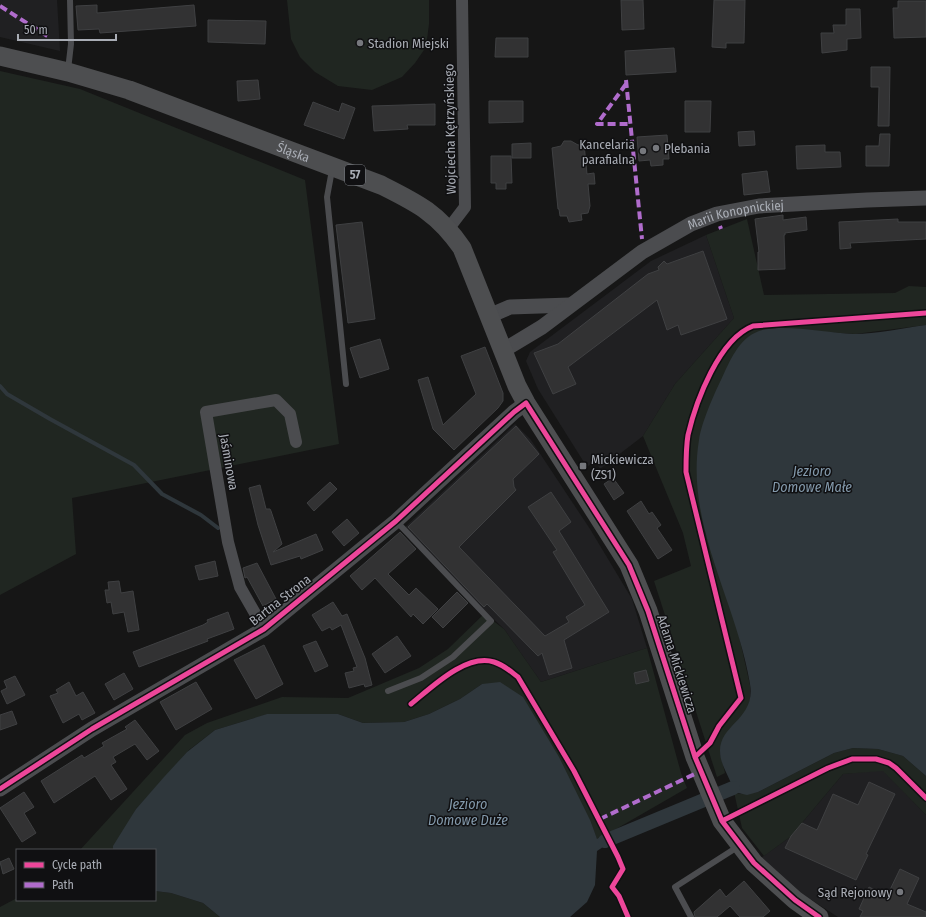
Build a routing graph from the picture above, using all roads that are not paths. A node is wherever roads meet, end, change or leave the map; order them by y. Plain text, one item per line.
1 (70, 0) edge
2 (462, 0) edge
3 (0, 56) edge
4 (68, 72) junction
5 (332, 166) junction
6 (926, 198) edge
7 (449, 228) junction
8 (570, 304) junction
9 (489, 316) junction
10 (504, 350) junction
11 (346, 384) dead end
12 (526, 403) junction
13 (296, 442) dead end
14 (396, 521) junction
15 (264, 629) junction
16 (388, 691) dead end
17 (0, 789) edge
18 (740, 845) junction
19 (691, 917) edge
20 (819, 917) edge

1 - 4 lane
2 - 7 street, Wojciecha Kętrzyńskiego
3 - 4 main road, Śląska / 57
4 - 5 main road, Śląska / 57
5 - 7 main road, Śląska / 57
5 - 11 lane
6 - 8 street, Marii Konopnickiej
7 - 9 main road, Śląska / 57
8 - 9 street
8 - 10 street, Marii Konopnickiej
9 - 10 main road, Śląska / 57
10 - 12 main road, Adama Mickiewicza / 57
12 - 14 street, Bartna Strona
12 - 18 main road, Adama Mickiewicza / 57
13 - 15 street, Jaśminowa
14 - 15 street, Bartna Strona
14 - 16 lane
15 - 17 street, Bartna Strona
18 - 19 lane
18 - 20 main road, Adama Mickiewicza / 57

